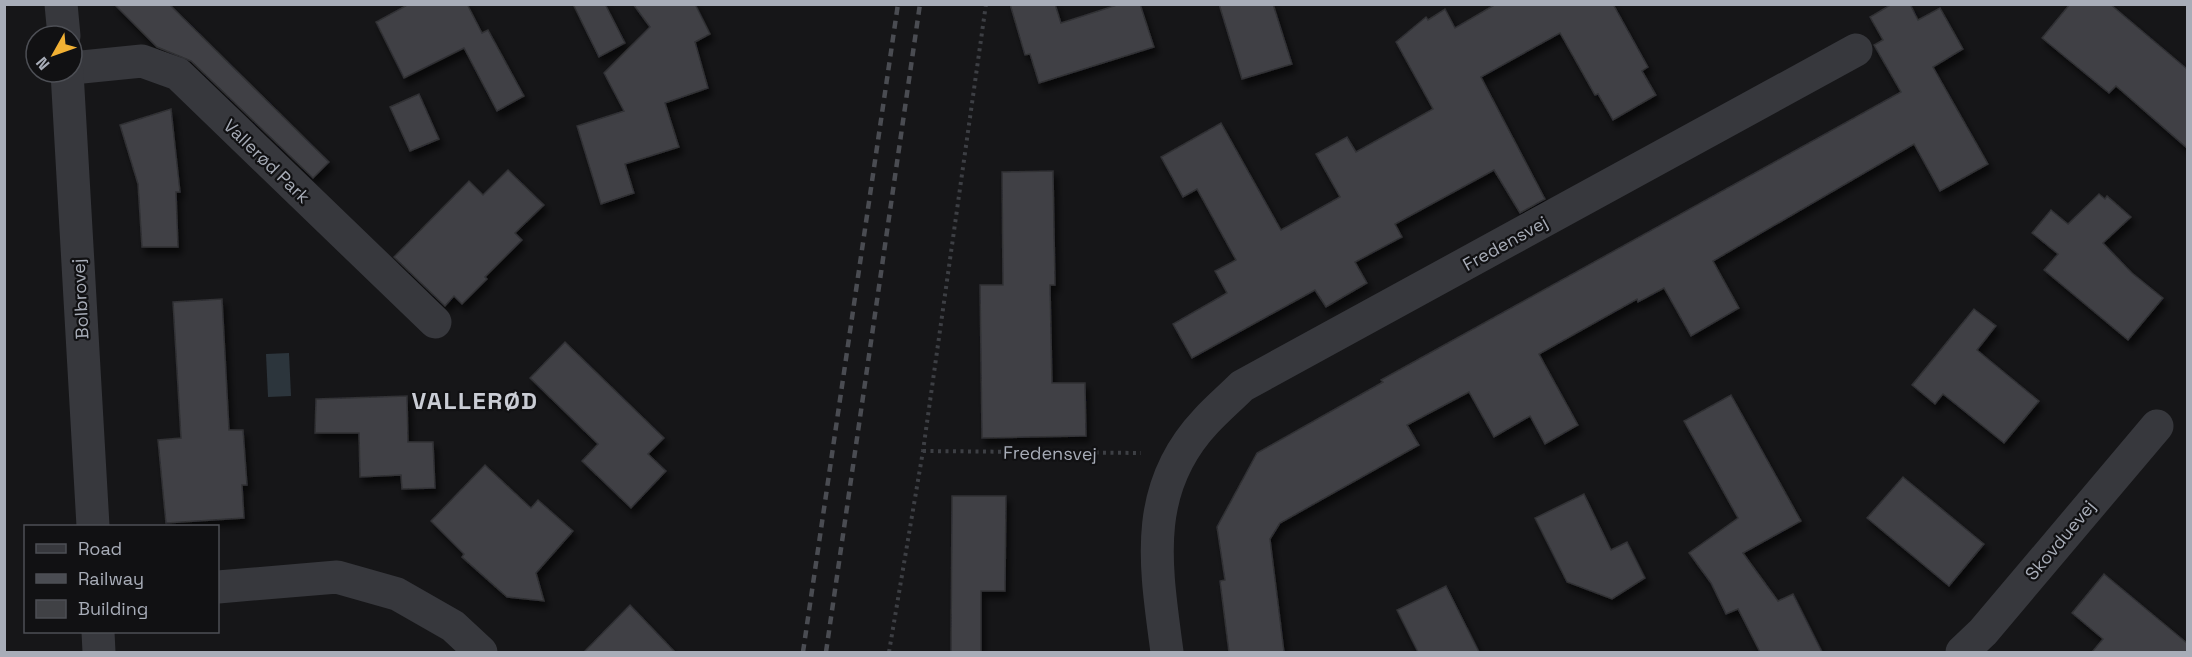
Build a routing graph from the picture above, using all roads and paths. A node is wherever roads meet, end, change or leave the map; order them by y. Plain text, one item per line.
1 (61, 4) edge
2 (986, 4) edge
3 (63, 24) edge
4 (1856, 50) dead end
5 (84, 67) edge
6 (68, 84) edge
7 (435, 322) dead end
8 (2157, 426) dead end
9 (923, 452) junction
10 (1176, 462) junction
11 (93, 525) edge
12 (219, 587) edge
13 (98, 633) edge
14 (99, 652) edge
15 (481, 652) edge
16 (889, 652) edge
17 (1167, 652) edge
18 (1962, 652) edge

1 - 3 street
2 - 9 path
4 - 10 street, Fredensvej
5 - 7 street, Vallerød Park
6 - 11 street, Bolbrovej
8 - 18 street, Skovduevej
9 - 10 path, Fredensvej
9 - 16 path
10 - 17 street, Fredensvej
12 - 15 street
13 - 14 street

